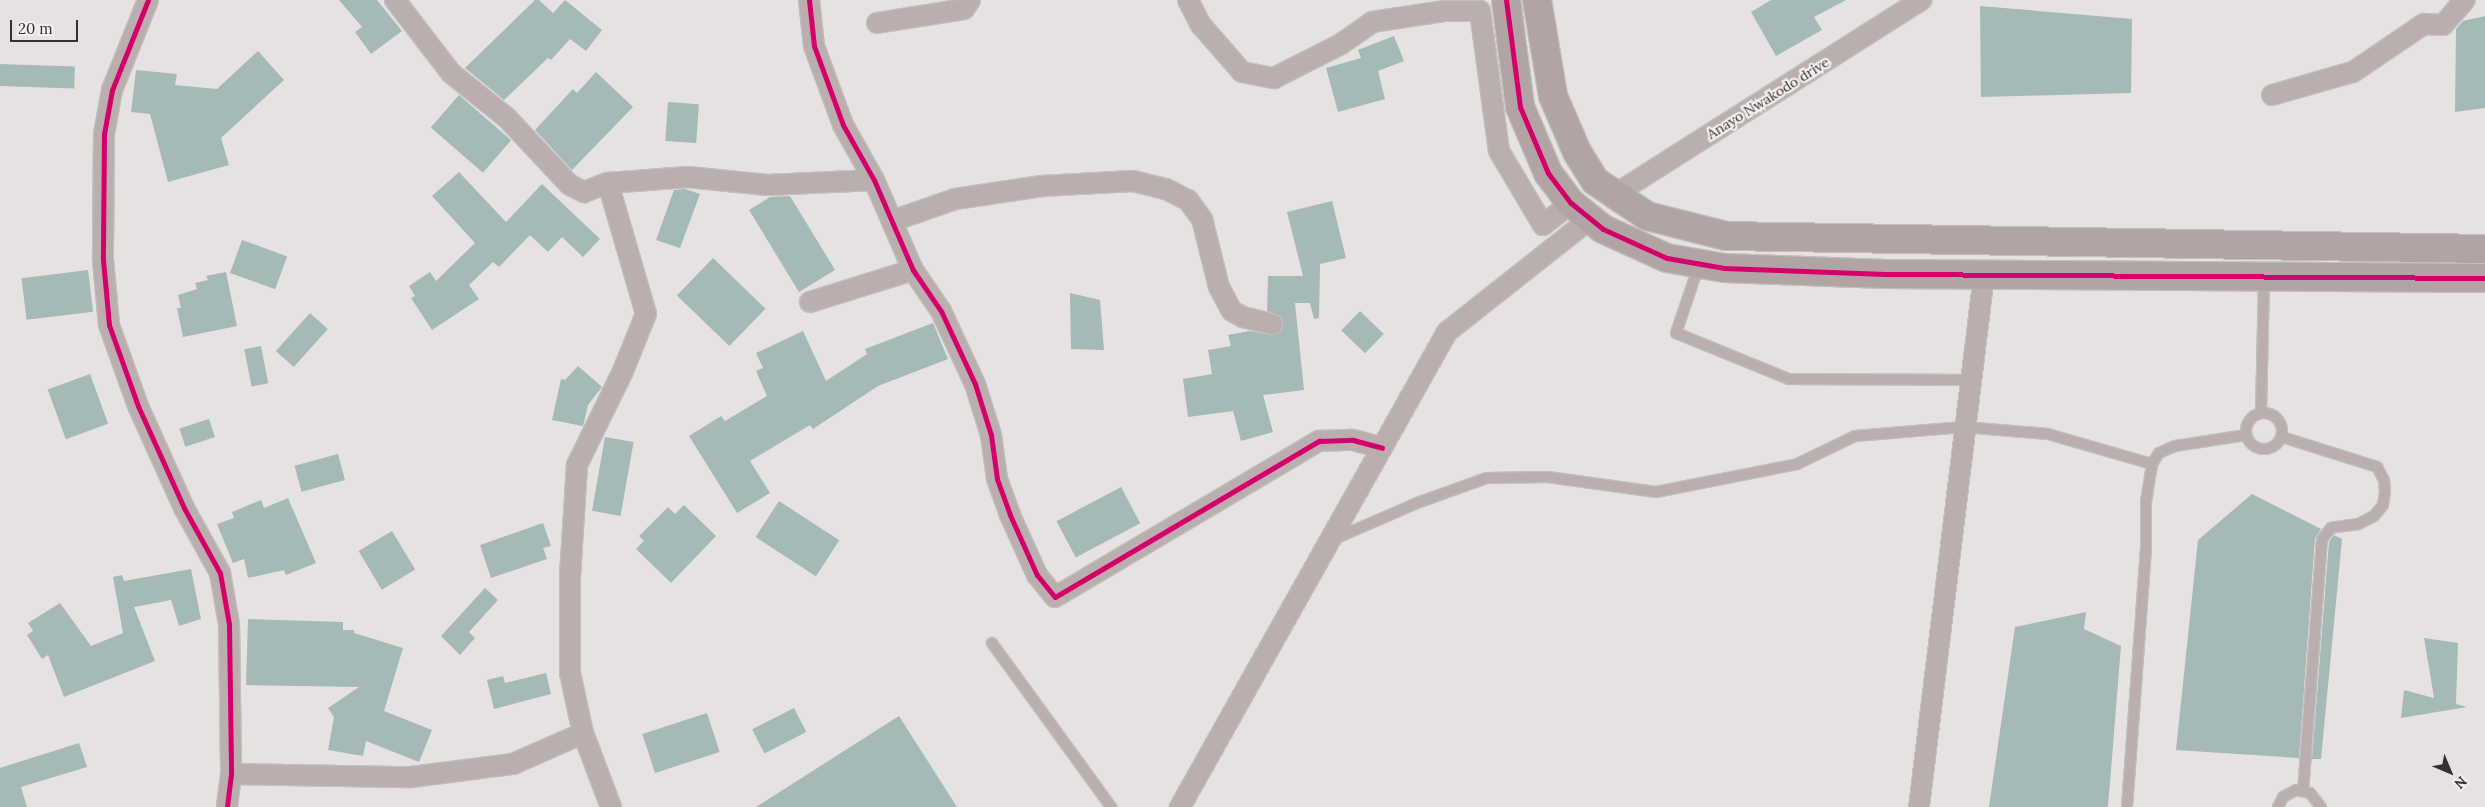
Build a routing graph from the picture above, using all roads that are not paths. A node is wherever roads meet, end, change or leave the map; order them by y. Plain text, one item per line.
1 (148, 0) edge
2 (395, 0) edge
3 (809, 0) edge
4 (970, 0) edge
5 (1188, 0) edge
6 (1506, 0) edge
7 (1538, 0) edge
8 (1921, 0) edge
9 (2465, 0) edge
10 (877, 23) dead end
11 (2272, 95) dead end
12 (874, 180) junction
13 (608, 184) junction
14 (1614, 195) junction
15 (1581, 211) junction
16 (892, 221) junction
17 (2485, 249) edge
18 (1700, 263) junction
19 (913, 270) junction
20 (1984, 275) junction
21 (2264, 277) junction
22 (2485, 278) edge
23 (810, 302) dead end
24 (1272, 324) dead end
25 (1971, 380) junction
26 (2261, 413) junction
27 (1964, 427) junction
28 (2246, 435) junction
29 (2282, 437) junction
30 (1382, 448) junction
31 (2152, 464) junction
32 (1329, 541) junction
33 (992, 643) dead end
34 (584, 733) junction
35 (231, 774) junction
36 (2303, 790) junction
37 (227, 807) edge
38 (611, 807) edge
39 (1111, 807) edge
40 (1180, 807) edge
41 (1918, 807) edge
42 (2127, 807) edge
43 (2278, 807) edge
44 (2321, 807) edge

1 - 35 street
2 - 13 street
3 - 12 street
4 - 10 street
5 - 15 street
6 - 15 street
7 - 14 street
8 - 14 street, Anayo Nwakodo drive
9 - 11 street
12 - 13 street
12 - 16 street
13 - 34 street
14 - 17 street
15 - 18 street
15 - 30 street
16 - 19 street
16 - 24 street
18 - 20 street
18 - 25 lane
19 - 23 street
19 - 30 street
20 - 21 street
20 - 25 street
21 - 22 street
21 - 26 lane
25 - 27 street
26 - 28 lane
26 - 29 lane
27 - 31 lane
27 - 32 lane
27 - 41 street
28 - 29 lane
28 - 31 lane
29 - 36 lane
30 - 32 street
31 - 42 lane
32 - 40 street
33 - 39 lane
34 - 35 street
34 - 38 street
35 - 37 street
36 - 43 lane
36 - 44 lane

